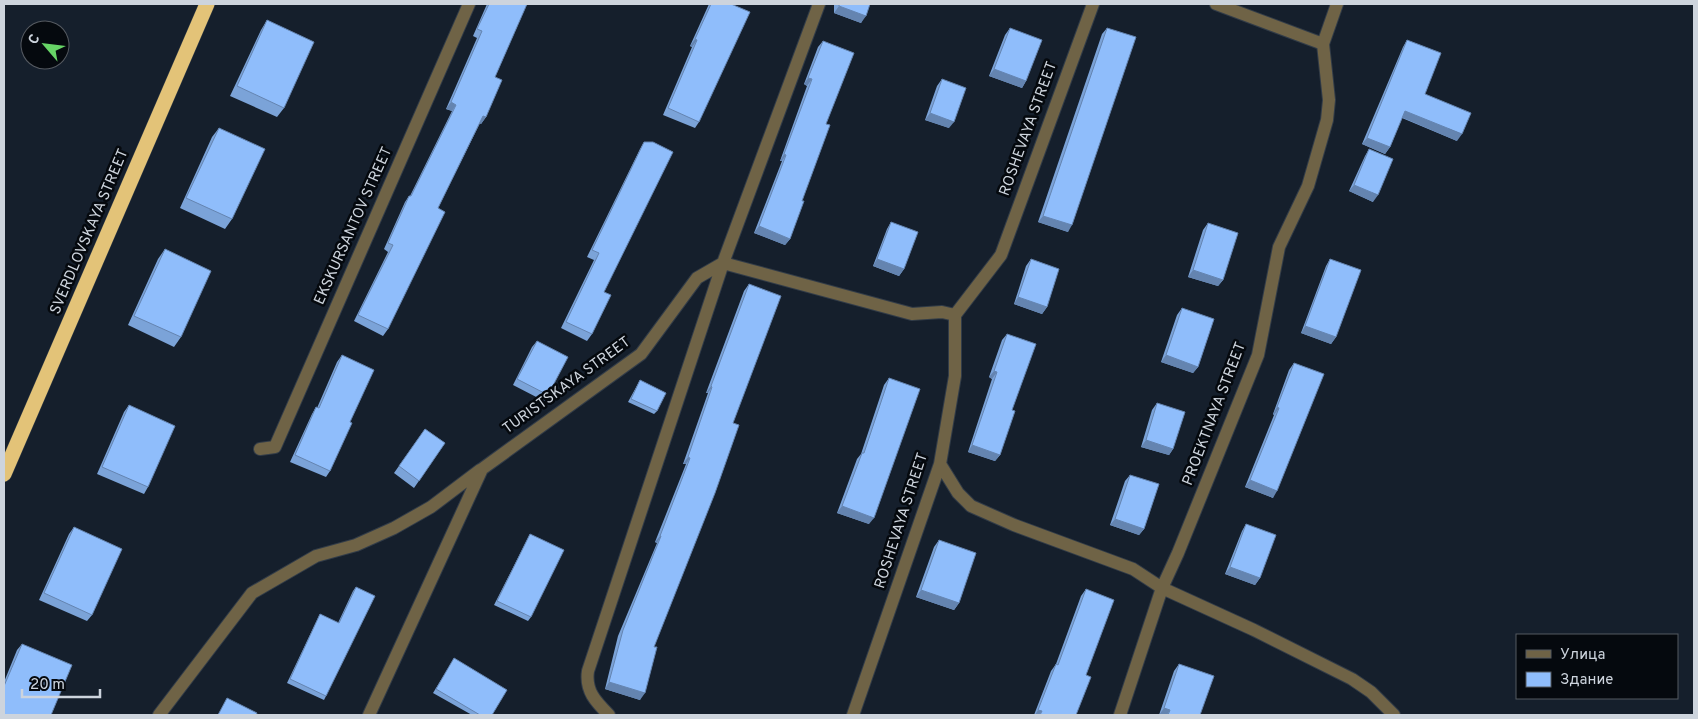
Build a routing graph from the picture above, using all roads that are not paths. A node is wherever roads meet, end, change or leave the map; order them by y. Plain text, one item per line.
1 (207, 4) edge
2 (469, 4) edge
3 (818, 4) edge
4 (1092, 4) edge
5 (1216, 4) edge
6 (1337, 4) edge
7 (1323, 44) junction
8 (722, 263) junction
9 (955, 315) junction
10 (260, 449) dead end
11 (940, 464) junction
12 (482, 469) junction
13 (4, 474) edge
14 (1162, 588) junction
15 (160, 715) edge
16 (369, 715) edge
17 (609, 715) edge
18 (853, 715) edge
19 (1120, 715) edge
20 (1394, 715) edge

1 - 13 highway, SVERDLOVSKAYA STREET
2 - 10 street, EKSKURSANTOV STREET
3 - 8 street
4 - 9 street, ROSHEVAYA STREET
5 - 7 street
6 - 7 street, PROEKTNAYA STREET
7 - 14 street, PROEKTNAYA STREET
8 - 9 street
8 - 12 street, TURISTSKAYA STREET
8 - 17 street
9 - 11 street, ROSHEVAYA STREET
11 - 14 street
11 - 18 street, ROSHEVAYA STREET
12 - 15 street
12 - 16 street, TURISTSKAYA STREET
14 - 19 street, PROEKTNAYA STREET
14 - 20 street

